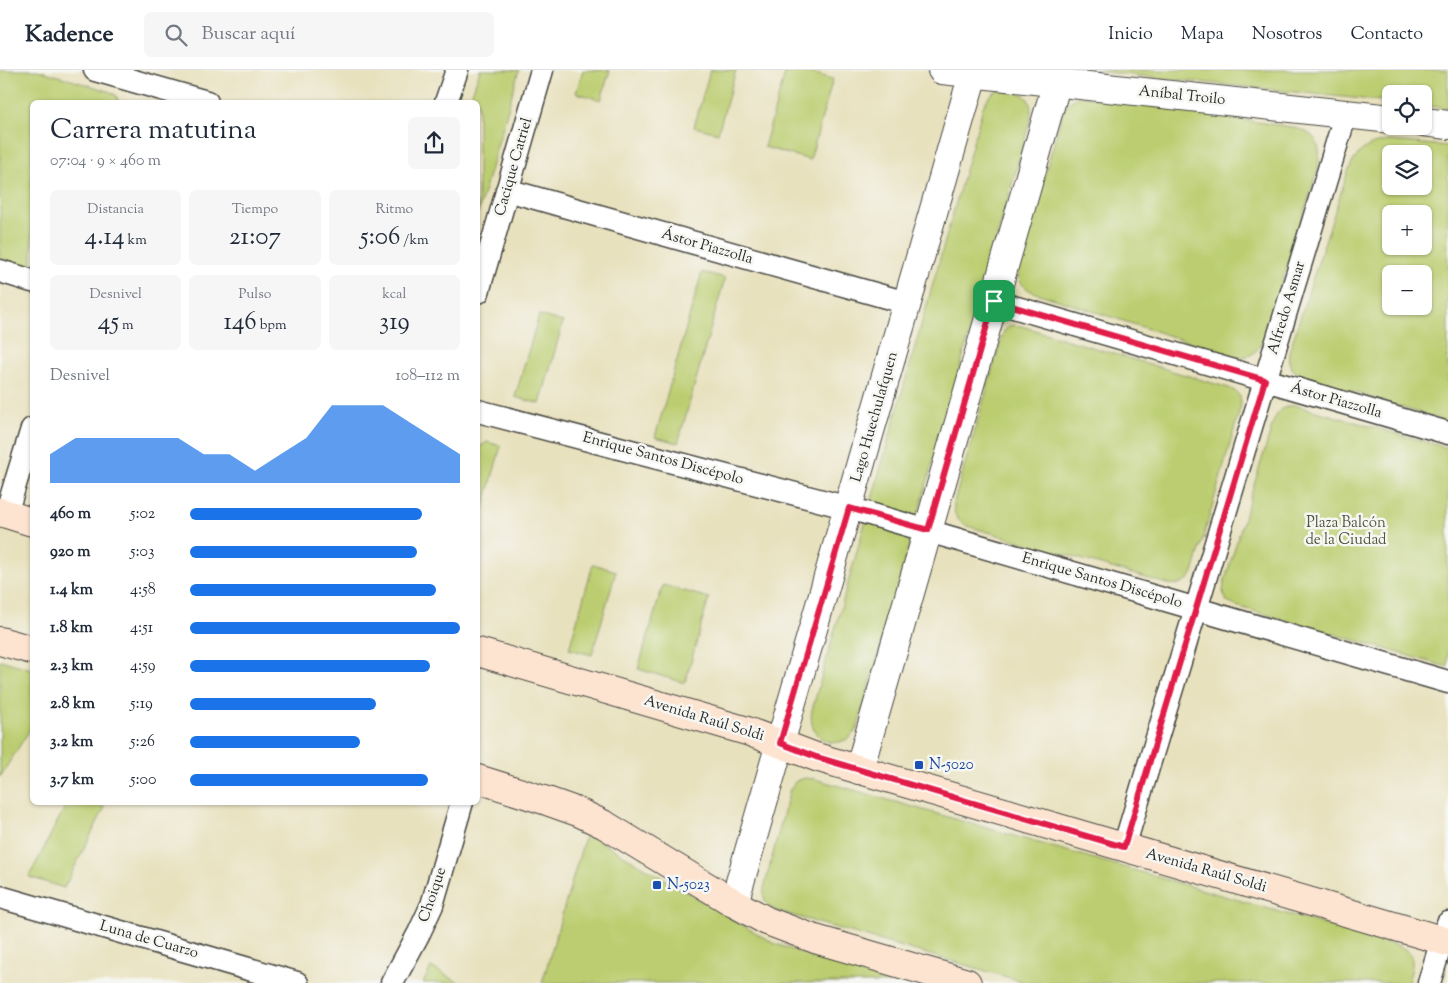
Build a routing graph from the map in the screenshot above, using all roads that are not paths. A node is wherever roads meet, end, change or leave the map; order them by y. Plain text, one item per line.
1 (95, 70) edge
2 (457, 70) edge
3 (542, 70) edge
4 (942, 70) edge
5 (973, 74) junction
6 (1057, 82) junction
7 (141, 85) edge
8 (199, 100) edge
9 (447, 100) edge
10 (1346, 113) junction
11 (1382, 118) edge
12 (1432, 123) edge
13 (1448, 125) edge
14 (507, 190) junction
15 (0, 272) edge
16 (30, 280) edge
17 (480, 285) edge
18 (994, 301) junction
19 (907, 303) junction
20 (1265, 380) junction
21 (480, 412) edge
22 (1448, 433) edge
23 (30, 435) edge
24 (849, 508) junction
25 (3, 513) edge
26 (30, 521) edge
27 (928, 530) junction
28 (1196, 608) junction
29 (0, 641) edge
30 (30, 649) edge
31 (480, 653) edge
32 (1448, 682) edge
33 (780, 743) junction
34 (859, 770) junction
35 (480, 779) edge
36 (461, 805) edge
37 (1124, 847) junction
38 (0, 897) edge
39 (734, 903) junction
40 (1446, 935) edge
41 (297, 983) edge
42 (392, 983) edge
43 (967, 983) edge
44 (1429, 983) edge

1 - 7 street
2 - 9 street
3 - 14 street, Cacique Catriel
4 - 5 street, Aníbal Troilo
5 - 6 street, Aníbal Troilo
5 - 19 street, Lago Huechulafquen
6 - 10 street, Aníbal Troilo
6 - 18 street
7 - 8 street
10 - 11 street, Aníbal Troilo
10 - 20 street, Alfredo Asmar
12 - 13 street
14 - 17 street, Cacique Catriel
14 - 19 street, Ástor Piazzolla
15 - 16 street
18 - 20 street, Ástor Piazzolla
18 - 27 street
19 - 24 street, Lago Huechulafquen
20 - 22 street, Ástor Piazzolla
20 - 28 street, Alfredo Asmar
21 - 24 street, Enrique Santos Discépolo
23 - 25 street
24 - 27 street, Enrique Santos Discépolo
24 - 33 street, Lago Huechulafquen
25 - 26 main road
27 - 28 street, Enrique Santos Discépolo
27 - 34 street
28 - 32 street, Enrique Santos Discépolo
28 - 37 street, Alfredo Asmar
29 - 30 main road
31 - 33 main road, Avenida Raúl Soldi
33 - 34 main road, Avenida Raúl Soldi
33 - 39 street, Lago Huechulafquen
34 - 37 main road, Avenida Raúl Soldi
35 - 39 main road
36 - 42 street, Choique
37 - 40 main road, Avenida Raúl Soldi
38 - 41 street, Luna de Cuarzo
39 - 43 main road
40 - 44 street

